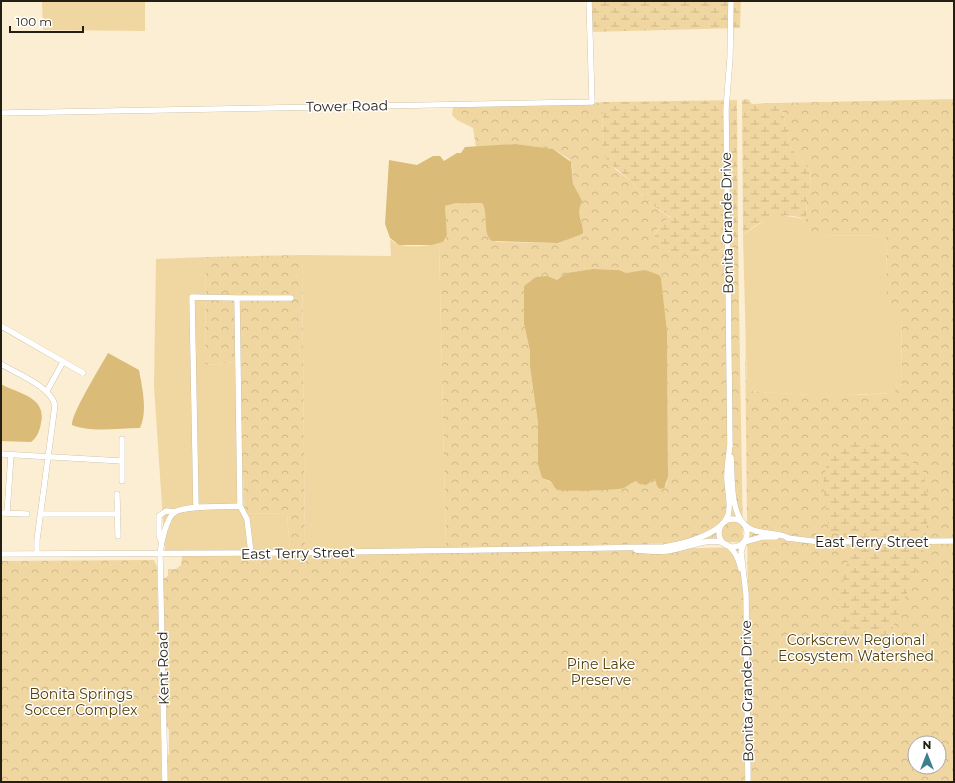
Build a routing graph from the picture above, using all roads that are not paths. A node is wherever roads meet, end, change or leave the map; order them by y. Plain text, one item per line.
1 (589, 1) edge
2 (730, 1) edge
3 (1, 113) edge
4 (237, 298) junction
5 (291, 298) dead end
6 (1, 326) edge
7 (63, 362) junction
8 (1, 364) edge
9 (83, 373) dead end
10 (47, 391) junction
11 (122, 440) dead end
12 (730, 444) junction
13 (1, 454) edge
14 (11, 455) junction
15 (49, 457) junction
16 (122, 461) junction
17 (122, 481) dead end
18 (117, 494) dead end
19 (240, 506) junction
20 (196, 507) junction
21 (165, 512) junction
22 (175, 512) junction
23 (4, 513) edge
24 (27, 514) dead end
25 (40, 514) junction
26 (118, 514) junction
27 (170, 518) junction
28 (723, 524) junction
29 (745, 525) junction
30 (118, 536) dead end
31 (789, 538) junction
32 (161, 540) junction
33 (954, 541) edge
34 (744, 542) junction
35 (725, 544) junction
36 (596, 548) junction
37 (251, 553) junction
38 (1, 554) edge
39 (37, 554) junction
40 (160, 554) junction
41 (746, 596) junction
42 (165, 782) edge
43 (748, 782) edge

1 - 3 street, Tower Road
2 - 12 street, Bonita Grande Drive
4 - 5 street
4 - 19 street
4 - 20 street
6 - 7 street
7 - 9 street
7 - 10 street
8 - 10 street
10 - 15 street
11 - 16 street
12 - 28 street, Bonita Grande Drive
12 - 29 street, Bonita Grande Drive
13 - 14 street
14 - 15 street
14 - 23 street
15 - 16 street
15 - 25 street
16 - 17 street
18 - 26 street
19 - 20 street
19 - 37 street
20 - 22 street
21 - 22 street
21 - 27 street
21 - 32 street
22 - 27 street
23 - 24 street
25 - 26 street
25 - 39 street
26 - 30 street
27 - 32 street
28 - 29 street
28 - 35 street
28 - 36 street, East Terry Street
29 - 31 street, East Terry Street
29 - 34 street
31 - 33 street, East Terry Street
31 - 34 street, East Terry Street
32 - 40 street, Kent Road
34 - 35 street
34 - 41 street, Bonita Grande Drive
35 - 36 street, East Terry Street
35 - 41 street, Bonita Grande Drive
36 - 37 street, East Terry Street
37 - 40 street, East Terry Street
38 - 39 street, East Terry Street
39 - 40 street, East Terry Street
40 - 42 street, Kent Road
41 - 43 street, Bonita Grande Drive

